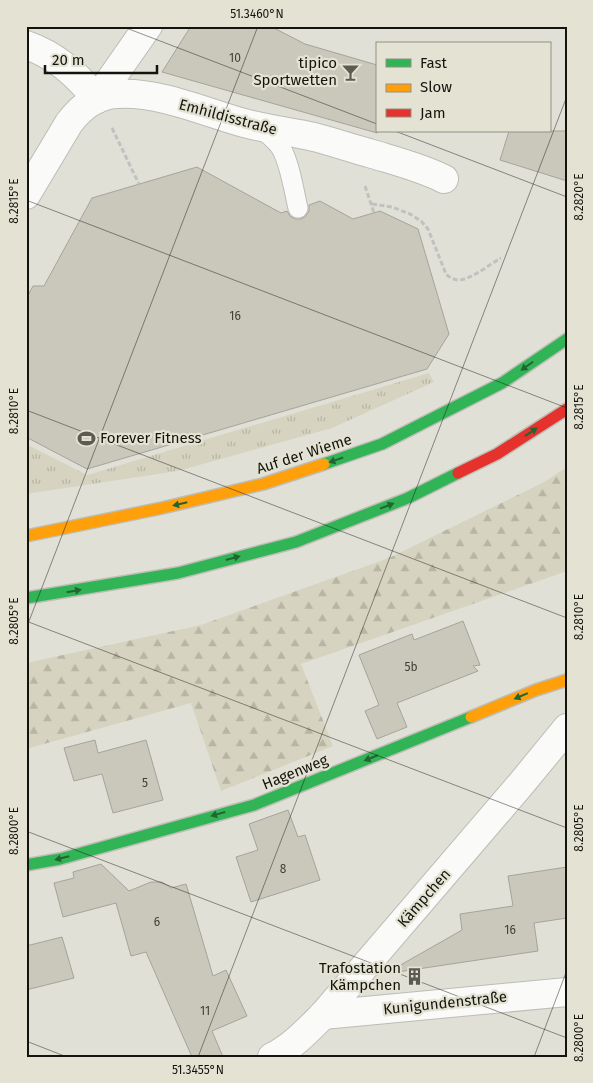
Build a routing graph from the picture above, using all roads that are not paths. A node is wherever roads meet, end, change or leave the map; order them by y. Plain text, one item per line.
1 (148, 26) edge
2 (26, 45) edge
3 (97, 99) junction
4 (245, 123) junction
5 (444, 179) dead end
6 (26, 195) edge
7 (298, 208) dead end
8 (567, 339) edge
9 (567, 409) edge
10 (26, 536) edge
11 (26, 598) edge
12 (567, 680) edge
13 (567, 728) edge
14 (26, 865) edge
15 (567, 992) edge
16 (323, 1015) junction
17 (276, 1056) edge

1 - 3 street
2 - 3 street
3 - 4 street, Emhildisstraße
3 - 6 street
4 - 5 street, Emhildisstraße
4 - 7 lane
8 -> 10 main road, Auf der Wieme
11 -> 9 main road
12 -> 14 main road, Hagenweg
13 - 16 street, Kämpchen
15 - 16 street, Kunigundenstraße
16 - 17 street, Kämpchen

